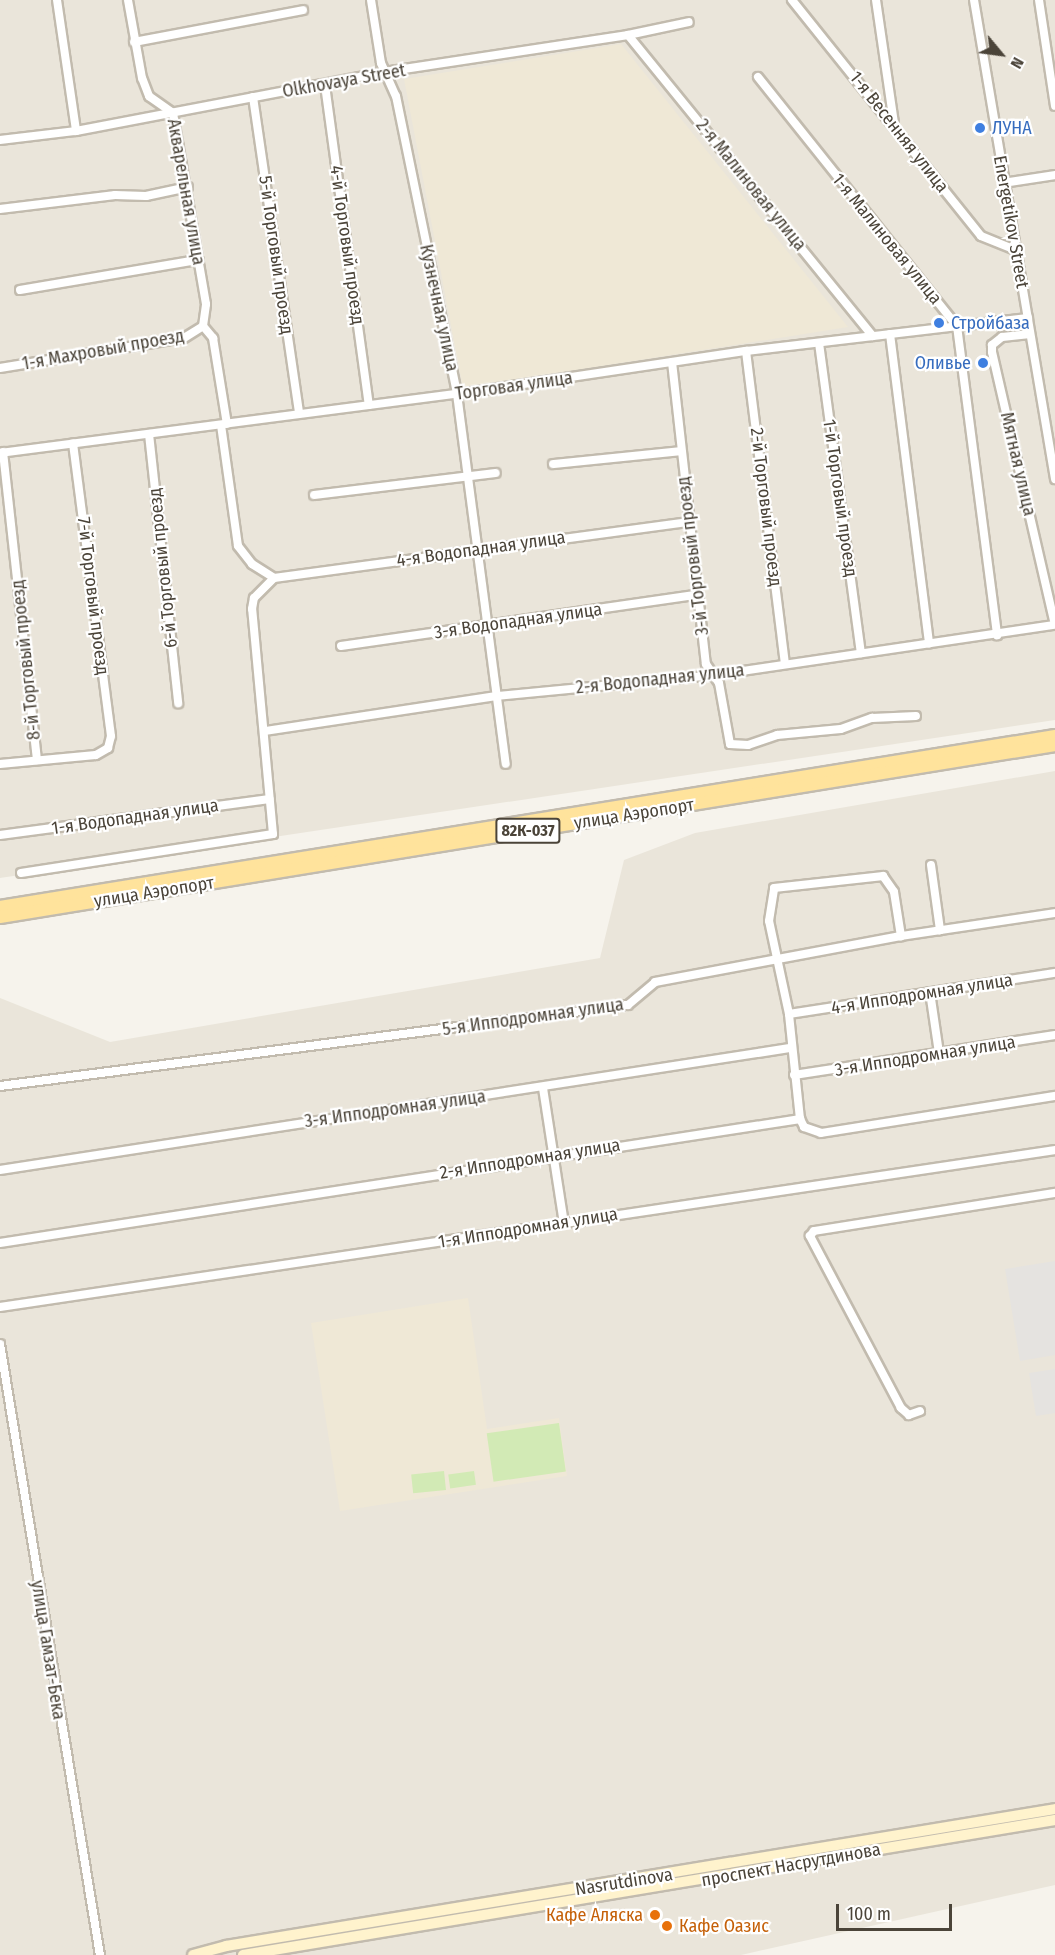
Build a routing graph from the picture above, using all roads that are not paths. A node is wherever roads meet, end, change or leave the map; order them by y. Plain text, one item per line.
1 (57, 0) edge
2 (128, 0) edge
3 (372, 0) edge
4 (876, 0) edge
5 (974, 0) edge
6 (1039, 0) edge
7 (795, 2) edge
8 (303, 10) dead end
9 (689, 22) dead end
10 (628, 35) junction
11 (134, 42) junction
12 (384, 72) junction
13 (758, 77) dead end
14 (325, 85) junction
15 (253, 98) junction
16 (1055, 106) edge
17 (173, 113) junction
18 (895, 125) junction
19 (76, 131) junction
20 (0, 140) edge
21 (1055, 175) edge
22 (1003, 183) junction
23 (188, 187) junction
24 (0, 209) edge
25 (1014, 249) junction
26 (198, 260) junction
27 (20, 290) dead end
28 (1028, 318) junction
29 (203, 326) junction
30 (957, 326) junction
31 (890, 334) junction
32 (1030, 334) junction
33 (873, 336) junction
34 (819, 342) junction
35 (746, 351) junction
36 (672, 362) junction
37 (0, 368) edge
38 (457, 394) junction
39 (369, 405) junction
40 (299, 413) junction
41 (224, 425) junction
42 (149, 434) junction
43 (1052, 437) edge
44 (73, 443) junction
45 (680, 451) junction
46 (1, 452) edge
47 (553, 464) dead end
48 (496, 473) dead end
49 (467, 475) junction
50 (1055, 479) edge
51 (314, 495) dead end
52 (689, 522) junction
53 (477, 549) junction
54 (274, 578) junction
55 (696, 595) junction
56 (1055, 624) edge
57 (487, 625) junction
58 (997, 634) junction
59 (929, 644) junction
60 (341, 646) dead end
61 (861, 653) junction
62 (785, 663) junction
63 (715, 675) junction
64 (497, 696) junction
65 (178, 703) dead end
66 (916, 716) dead end
67 (265, 731) junction
68 (1055, 736) edge
69 (1055, 745) edge
70 (37, 760) junction
71 (0, 764) edge
72 (506, 764) dead end
73 (270, 799) junction
74 (0, 835) edge
75 (931, 865) dead end
76 (21, 873) dead end
77 (0, 907) edge
78 (1055, 913) edge
79 (0, 917) edge
80 (940, 930) junction
81 (901, 936) junction
82 (779, 959) junction
83 (1055, 973) edge
84 (930, 993) junction
85 (789, 1014) junction
86 (1055, 1035) edge
87 (790, 1048) junction
88 (939, 1053) junction
89 (794, 1075) junction
90 (0, 1086) edge
91 (543, 1088) junction
92 (1055, 1096) edge
93 (800, 1119) junction
94 (1055, 1150) edge
95 (553, 1156) junction
96 (0, 1170) edge
97 (1055, 1193) edge
98 (564, 1223) junction
99 (0, 1243) edge
100 (0, 1307) edge
101 (0, 1344) edge
102 (920, 1412) dead end
103 (1055, 1809) edge
104 (1055, 1820) edge
105 (100, 1955) edge
106 (193, 1955) edge
107 (243, 1955) edge

1 - 19 street
2 - 11 street, Акварельная улица
3 - 12 street, Кузнечная улица
4 - 18 street
5 - 22 street, Energetikov Street
6 - 16 street
7 - 18 street, 1-я Весенняя улица
8 - 11 street
9 - 10 street, Olkhovaya Street
10 - 12 street, Olkhovaya Street
10 - 33 street, 2-я Малиновая улица
11 - 17 street, Акварельная улица
12 - 14 street, Olkhovaya Street
12 - 38 street, Кузнечная улица
13 - 30 street, 1-я Малиновая улица
14 - 15 street, Olkhovaya Street
14 - 39 street, 4-й Торговый проезд
15 - 17 street, Olkhovaya Street
15 - 40 street, 5-й Торговый проезд
17 - 19 street, Olkhovaya Street
17 - 23 street, Акварельная улица
18 - 25 street, 1-я Весенняя улица
19 - 20 street, Olkhovaya Street
21 - 22 street
22 - 25 street, Energetikov Street
23 - 24 street
23 - 26 street, Акварельная улица
25 - 28 street, Energetikov Street
26 - 27 street
26 - 29 street, Акварельная улица
28 - 30 street, Торговая улица
28 - 32 street, Energetikov Street
29 - 37 street, 1-я Махровый проезд
29 - 41 street
30 - 31 street, Торговая улица
30 - 58 street
31 - 33 street, Торговая улица
31 - 59 street
32 - 43 street, Energetikov Street
32 - 56 street, Мятная улица
33 - 34 street, Торговая улица
34 - 35 street, Торговая улица
34 - 61 street, 1-й Торговый проезд
35 - 36 street, Торговая улица
35 - 62 street, 2-й Торговый проезд
36 - 38 street, Торговая улица
36 - 45 street, 3-й Торговый проезд
38 - 39 street, Торговая улица
38 - 49 street, Кузнечная улица
39 - 40 street, Торговая улица
40 - 41 street, Торговая улица
41 - 42 street, Торговая улица
41 - 54 street
42 - 44 street, Торговая улица
42 - 65 street, 6-й Торговый проезд
43 - 50 street, Energetikov Street
44 - 46 street, Торговая улица
44 - 70 street, 7-й Торговый проезд
45 - 47 street
45 - 52 street, 3-й Торговый проезд
46 - 70 street, 8-й Торговый проезд
48 - 49 street
49 - 51 street
49 - 53 street, Кузнечная улица
52 - 53 street, 4-я Водопадная улица
52 - 55 street, 3-й Торговый проезд
53 - 54 street, 4-я Водопадная улица
53 - 57 street, Кузнечная улица
54 - 67 street
55 - 57 street, 3-я Водопадная улица
55 - 63 street, 3-й Торговый проезд
56 - 58 street, 2-я Водопадная улица
57 - 60 street, 3-я Водопадная улица
57 - 64 street, Кузнечная улица
58 - 59 street, 2-я Водопадная улица
59 - 61 street, 2-я Водопадная улица
61 - 62 street, 2-я Водопадная улица
62 - 63 street, 2-я Водопадная улица
63 - 64 street, 2-я Водопадная улица
63 - 66 street, 3-й Торговый проезд
64 - 67 street, 2-я Водопадная улица
64 - 72 street, Кузнечная улица
67 - 73 street
68 - 77 main road, улица Аэропорт
69 - 79 main road, улица Аэропорт / 82К-037
70 - 71 street
73 - 74 street, 1-я Водопадная улица
73 - 76 street
75 - 80 street
78 - 80 street, 5-я Ипподромная улица
80 - 81 street, 5-я Ипподромная улица
81 - 82 street, 5-я Ипподромная улица
81 - 82 street
82 - 85 street
82 - 90 street, 5-я Ипподромная улица
83 - 84 street, 4-я Ипподромная улица
84 - 85 street, 4-я Ипподромная улица
84 - 88 street
85 - 87 street
86 - 88 street, 3-я Ипподромная улица
87 - 89 street
87 - 91 street, 3-я Ипподромная улица
88 - 89 street, 3-я Ипподромная улица
89 - 93 street
91 - 95 street
91 - 96 street, 3-я Ипподромная улица
92 - 93 street
93 - 95 street, 2-я Ипподромная улица
94 - 98 street, 1-я Ипподромная улица
95 - 98 street
95 - 99 street, 2-я Ипподромная улица
97 - 102 street
98 - 100 street, 1-я Ипподромная улица
101 - 105 street, улица Гамзат-Бека
103 - 106 main road, Nasrutdinova
104 - 107 main road, проспект Насрутдинова

